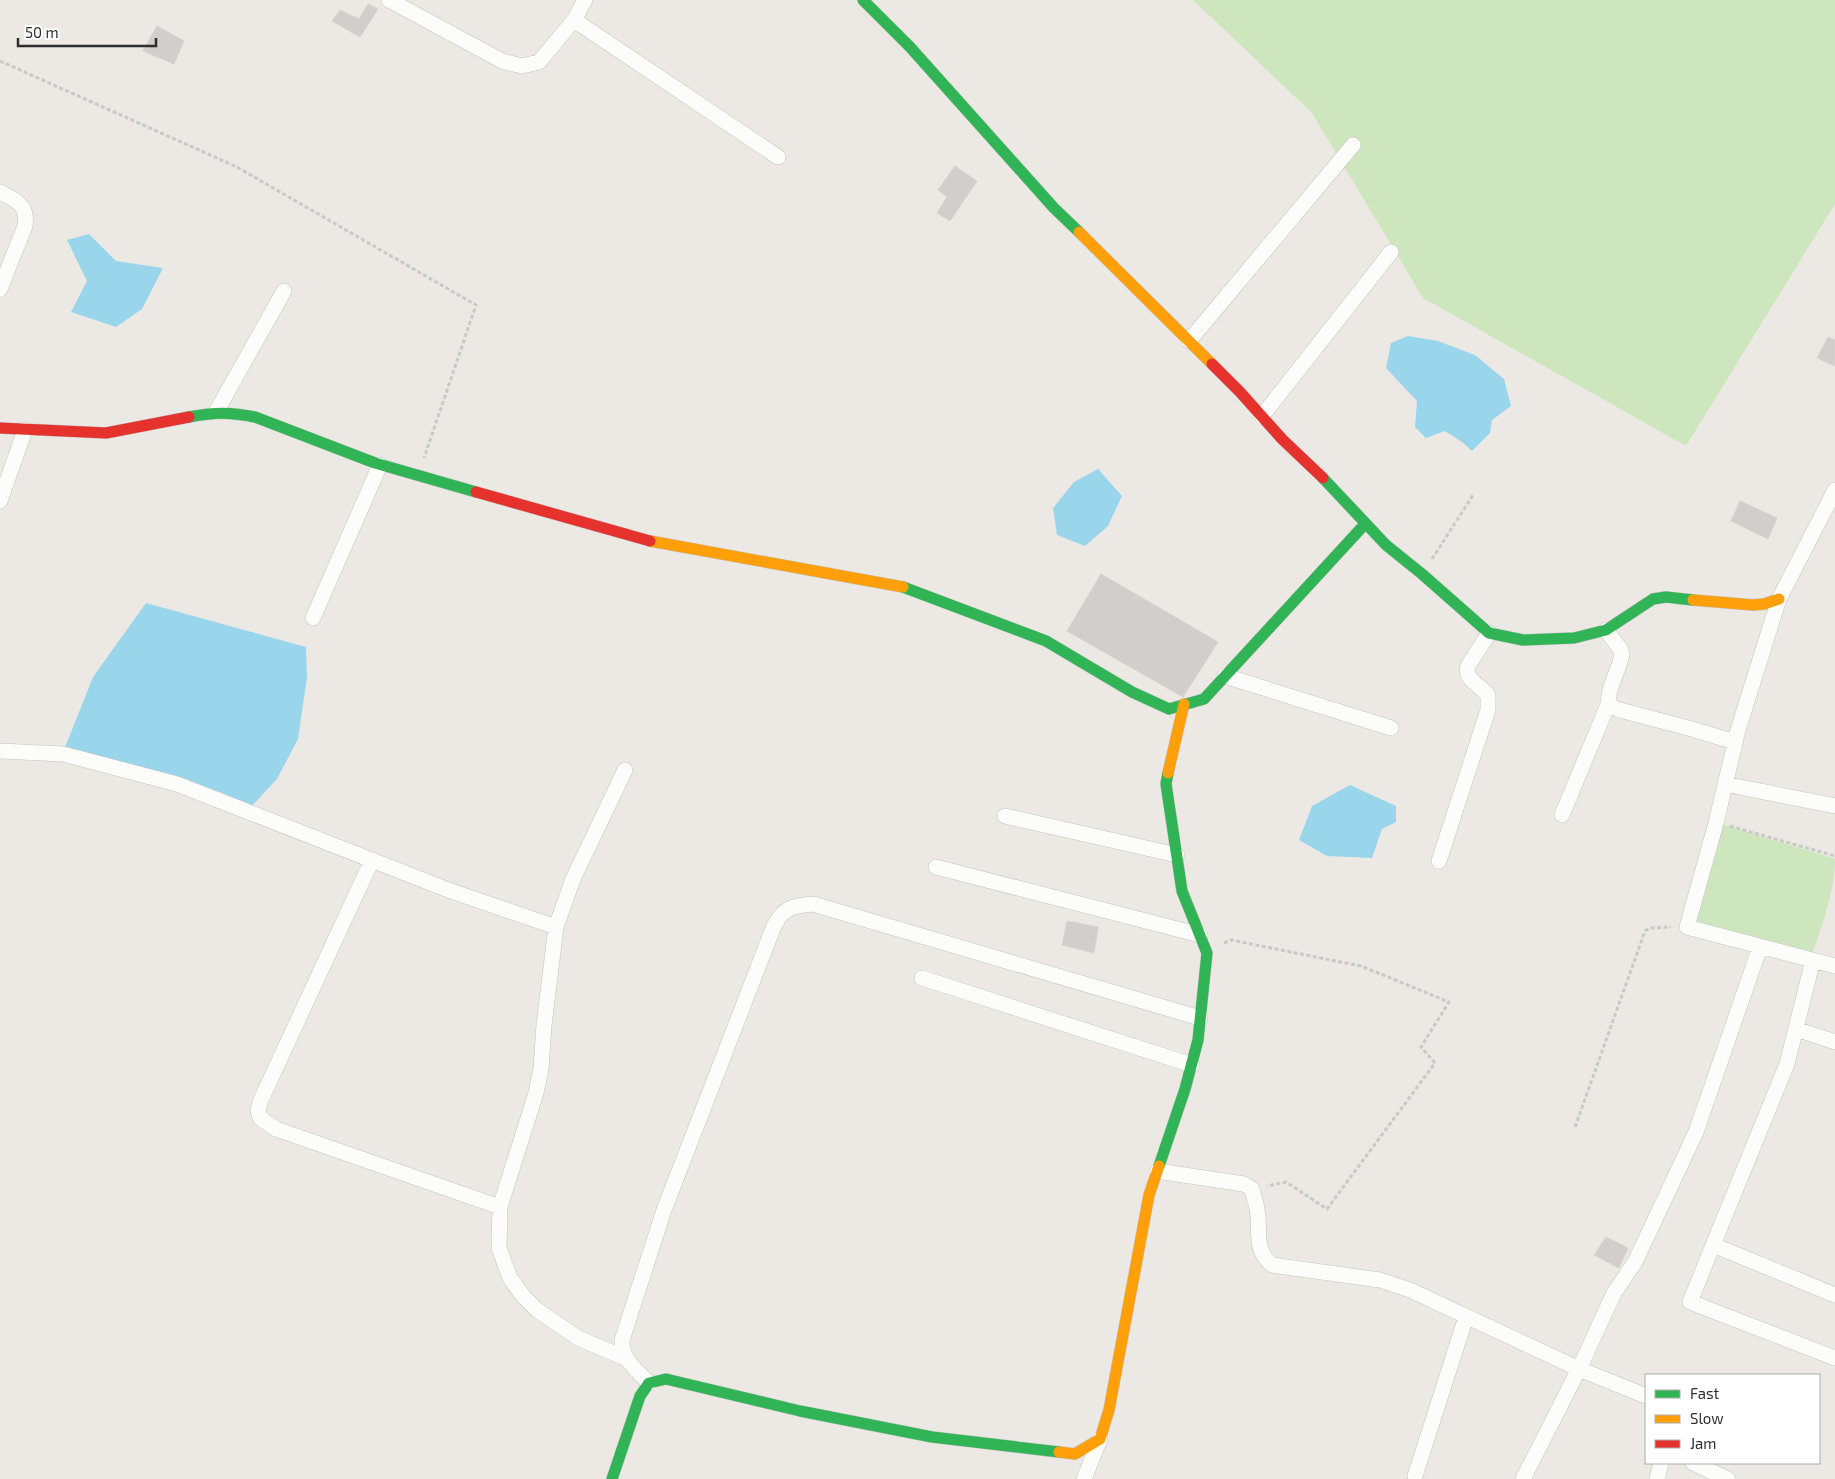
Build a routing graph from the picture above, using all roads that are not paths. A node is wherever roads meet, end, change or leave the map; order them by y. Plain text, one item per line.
1 (389, 0) edge
2 (585, 0) edge
3 (863, 0) edge
4 (574, 20) junction
5 (1353, 145) dead end
6 (778, 157) dead end
7 (0, 192) edge
8 (1391, 252) dead end
9 (0, 289) edge
10 (284, 291) dead end
11 (1189, 341) junction
12 (216, 412) junction
13 (1262, 416) junction
14 (0, 428) edge
15 (25, 430) junction
16 (380, 465) junction
17 (1835, 490) edge
18 (0, 501) edge
19 (1364, 524) junction
20 (1779, 599) junction
21 (312, 618) dead end
22 (1606, 630) junction
23 (1490, 633) junction
24 (1225, 676) junction
25 (1609, 702) junction
26 (1184, 704) junction
27 (1391, 728) dead end
28 (1735, 742) junction
29 (0, 751) edge
30 (625, 770) dead end
31 (1725, 784) junction
32 (1835, 806) edge
33 (1562, 815) dead end
34 (1005, 816) dead end
35 (1177, 855) junction
36 (372, 860) junction
37 (1439, 861) dead end
38 (936, 867) dead end
39 (556, 927) junction
40 (1200, 935) junction
41 (1760, 947) junction
42 (1813, 960) junction
43 (1835, 966) edge
44 (922, 978) dead end
45 (1200, 1018) junction
46 (1796, 1029) junction
47 (1835, 1042) edge
48 (1192, 1065) junction
49 (1157, 1171) junction
50 (500, 1207) junction
51 (1713, 1245) junction
52 (1835, 1295) edge
53 (1466, 1318) junction
54 (626, 1358) junction
55 (1835, 1358) edge
56 (1579, 1370) junction
57 (649, 1383) junction
58 (1645, 1396) edge
59 (1100, 1439) junction
60 (1661, 1464) edge
61 (1694, 1464) edge
62 (1415, 1476) dead end
63 (612, 1479) edge
64 (1084, 1479) edge
65 (1524, 1479) edge
66 (1657, 1479) edge
67 (1728, 1479) edge

1 - 4 street
2 - 4 street
3 - 11 street
4 - 6 street
5 - 11 street
7 - 9 street
8 - 13 street
10 - 12 street
11 - 13 street
12 - 15 street
12 - 16 street
13 - 19 street
14 - 15 street
15 - 18 street
16 - 21 street
16 - 26 street
17 - 20 street
19 - 23 street
19 - 24 street
20 - 22 street
20 - 28 street
22 - 23 street
22 - 25 street
23 - 37 street
24 - 26 street
24 - 27 street
25 - 28 street
25 - 33 street
26 - 35 street
28 - 31 street
29 - 36 street
30 - 39 street
31 - 32 street
31 - 41 street
34 - 35 street
35 - 40 street
36 - 39 street
36 - 50 street
38 - 40 street
39 - 50 street
40 - 45 street
41 - 42 street
41 - 56 street
42 - 43 street
42 - 46 street
44 - 48 street
45 - 48 street
45 - 54 street
46 - 47 street
46 - 51 street
48 - 49 street
49 - 53 street
49 - 59 street
50 - 54 street
51 - 52 street
51 - 55 street
53 - 56 street
53 - 62 street
54 - 57 street
56 - 58 street
56 - 65 street
57 - 59 street
57 - 63 street
59 - 64 street
60 - 66 street
61 - 67 street

